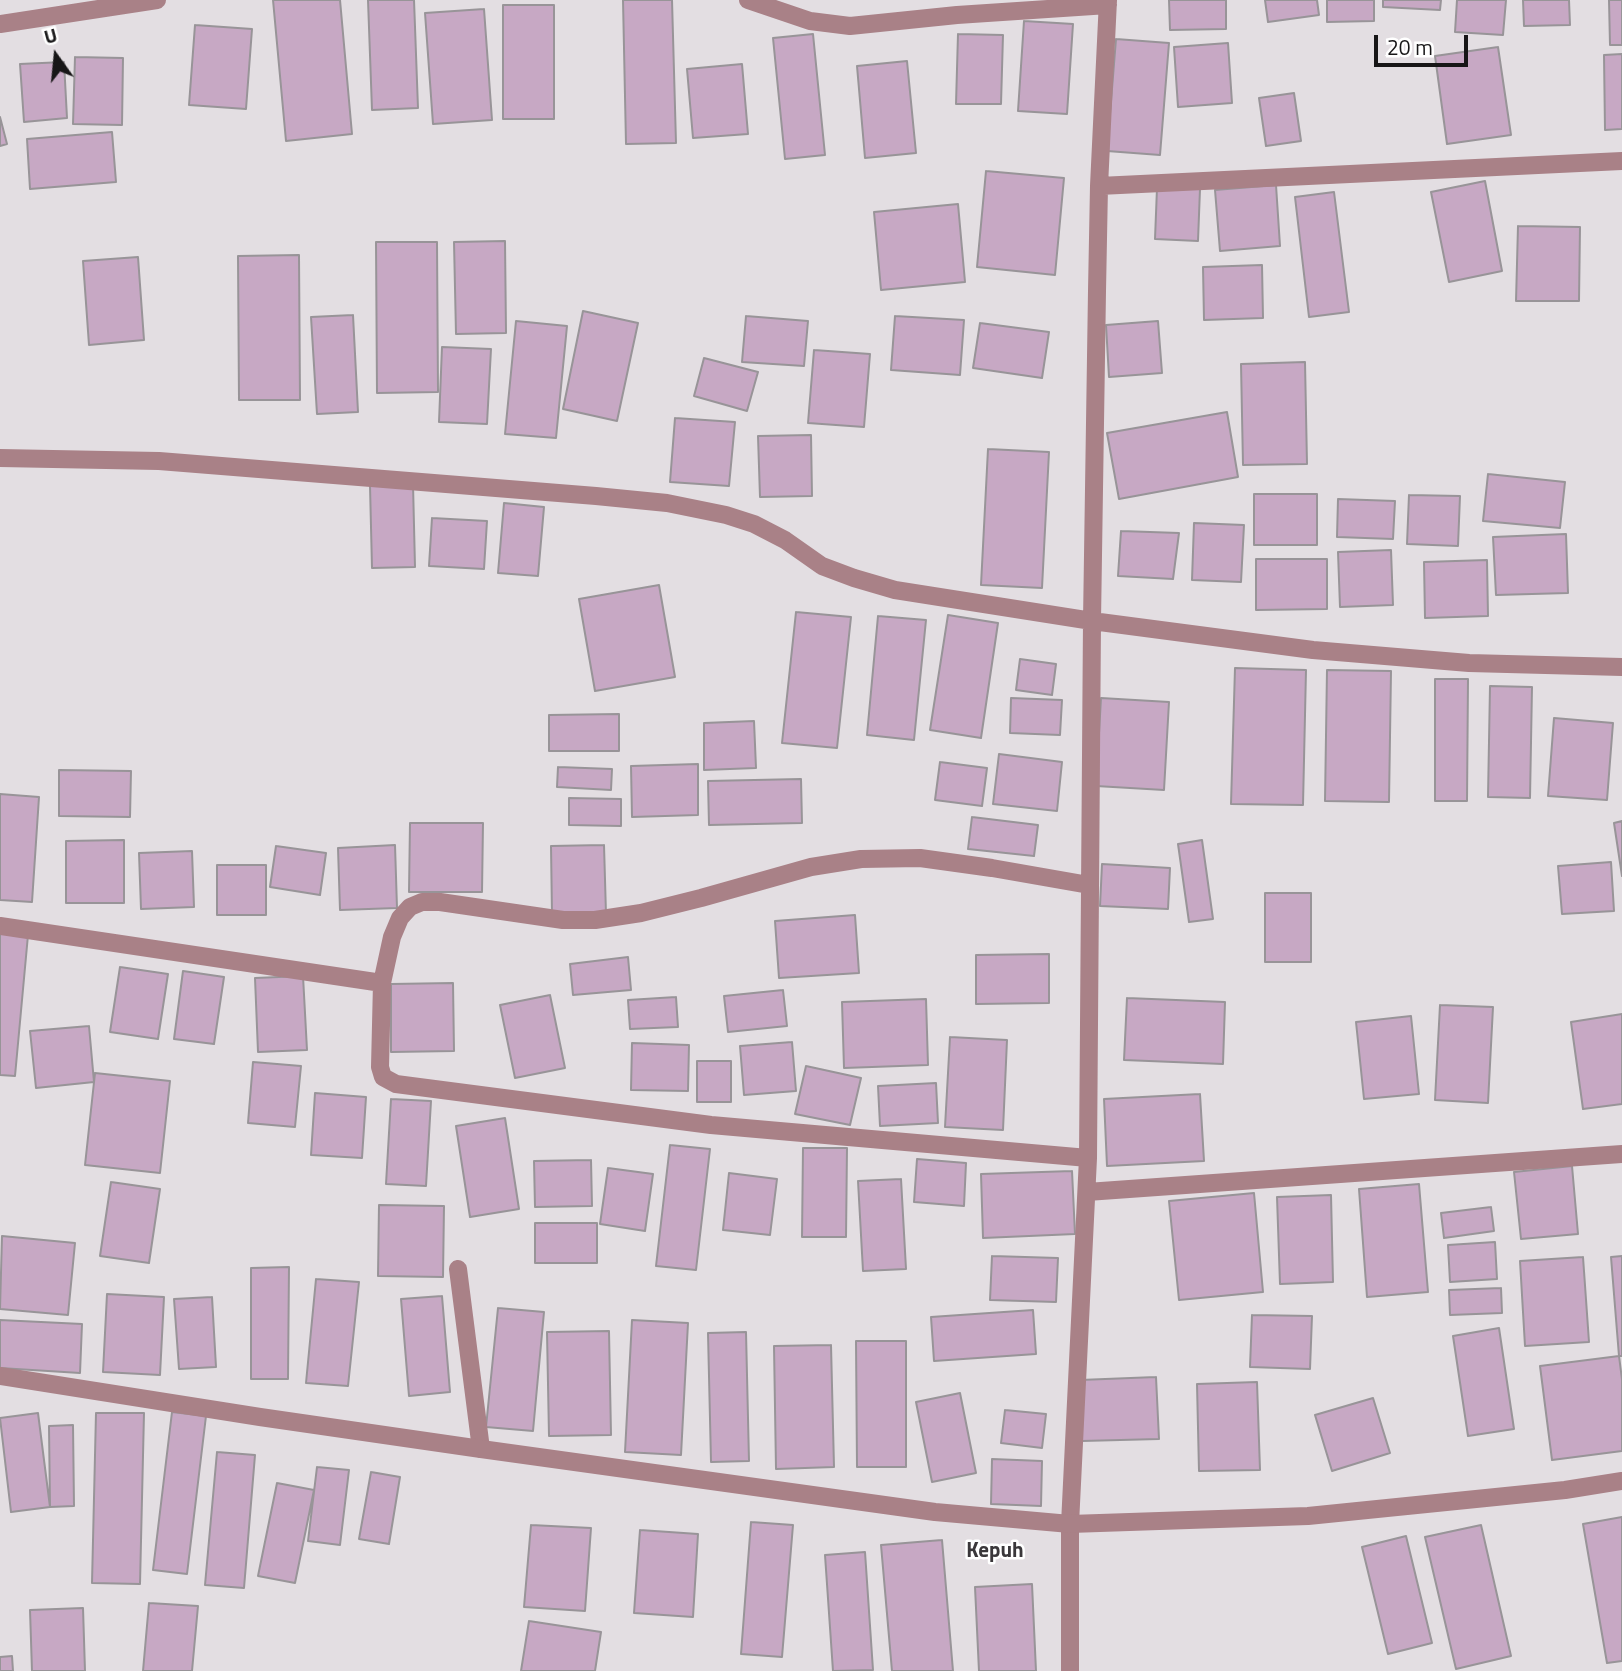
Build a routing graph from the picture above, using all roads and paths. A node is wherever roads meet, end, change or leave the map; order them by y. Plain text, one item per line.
1 (157, 0) edge
2 (748, 0) edge
3 (1108, 3) edge
4 (0, 24) edge
5 (1622, 161) edge
6 (1099, 186) junction
7 (0, 458) edge
8 (1092, 621) junction
9 (1622, 667) edge
10 (1089, 885) junction
11 (0, 926) edge
12 (382, 983) junction
13 (1622, 1153) edge
14 (1088, 1158) junction
15 (1087, 1192) junction
16 (458, 1269) dead end
17 (0, 1376) edge
18 (481, 1449) junction
19 (1622, 1481) edge
20 (1070, 1524) junction
21 (1070, 1671) edge

1 - 4 street
2 - 3 street
3 - 6 street
5 - 6 street
6 - 8 street
7 - 8 street
8 - 9 street
8 - 10 street
10 - 12 street
10 - 14 street
11 - 12 street
12 - 14 street
13 - 15 street
14 - 15 street
15 - 20 street
16 - 18 street
17 - 18 street
18 - 20 street
19 - 20 street
20 - 21 street

